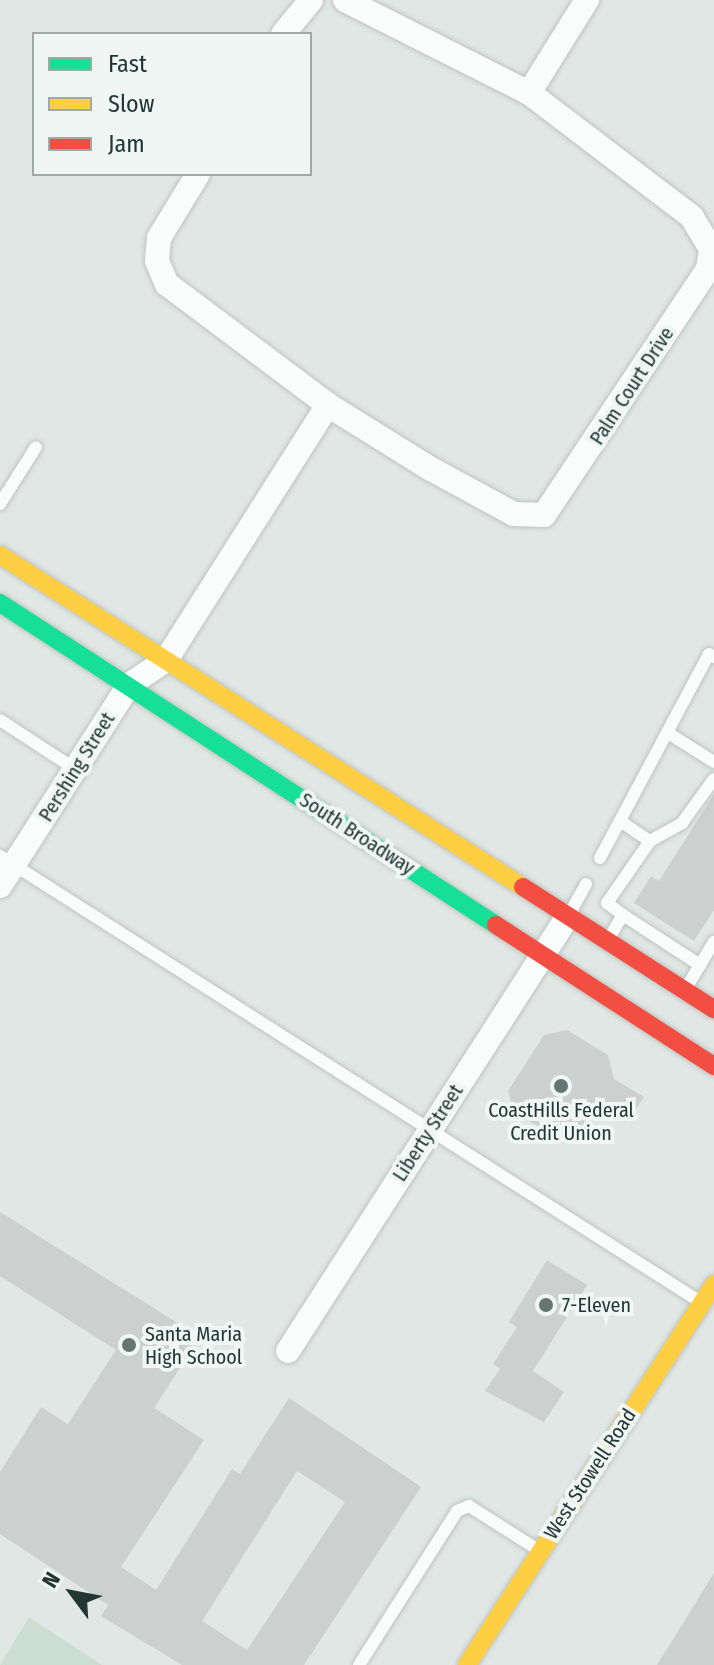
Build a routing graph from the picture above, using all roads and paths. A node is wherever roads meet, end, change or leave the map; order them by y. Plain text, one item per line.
1 (311, 0) edge
2 (345, 0) edge
3 (587, 0) edge
4 (285, 32) edge
5 (529, 93) junction
6 (197, 176) edge
7 (328, 405) junction
8 (36, 447) dead end
9 (0, 504) edge
10 (0, 555) edge
11 (0, 603) edge
12 (714, 657) edge
13 (166, 660) junction
14 (129, 685) junction
15 (0, 720) edge
16 (668, 733) junction
17 (714, 762) edge
18 (75, 769) junction
19 (713, 777) edge
20 (620, 821) junction
21 (650, 841) junction
22 (600, 858) dead end
23 (7, 860) edge
24 (586, 884) dead end
25 (0, 886) edge
26 (623, 915) junction
27 (568, 916) junction
28 (607, 941) junction
29 (714, 942) edge
30 (543, 955) junction
31 (700, 965) junction
32 (684, 991) junction
33 (714, 1009) edge
34 (714, 1066) edge
35 (430, 1130) junction
36 (714, 1284) edge
37 (702, 1303) junction
38 (288, 1351) dead end
39 (540, 1551) junction
40 (359, 1665) edge
41 (467, 1665) edge

1 - 4 street
2 - 5 street, Palm Court Drive
3 - 5 street
5 - 7 street, Palm Court Drive
6 - 7 street, Palm Court Drive
7 - 13 street
8 - 9 lane
10 - 13 main road
11 - 14 main road, South Broadway
12 - 16 lane
13 - 14 street, Pershing Street
13 - 27 main road
14 - 18 street, Pershing Street
14 - 30 main road, South Broadway
15 - 18 lane
16 - 17 lane
16 - 20 lane
18 - 23 street, Pershing Street
19 - 21 lane
20 - 21 lane
20 - 22 lane
21 - 26 lane
23 - 25 street, Pershing Street
23 - 35 lane
24 - 27 lane
26 - 28 lane
26 - 31 lane
27 - 28 main road
27 - 30 street, Liberty Street
28 - 32 main road
29 - 31 lane
30 - 34 main road, South Broadway
30 - 35 street, Liberty Street
31 - 32 lane
32 - 33 main road
35 - 37 lane
35 - 38 street, Liberty Street
36 - 37 main road, West Stowell Road
37 - 39 main road, West Stowell Road
39 - 40 lane
39 - 41 main road, West Stowell Road

